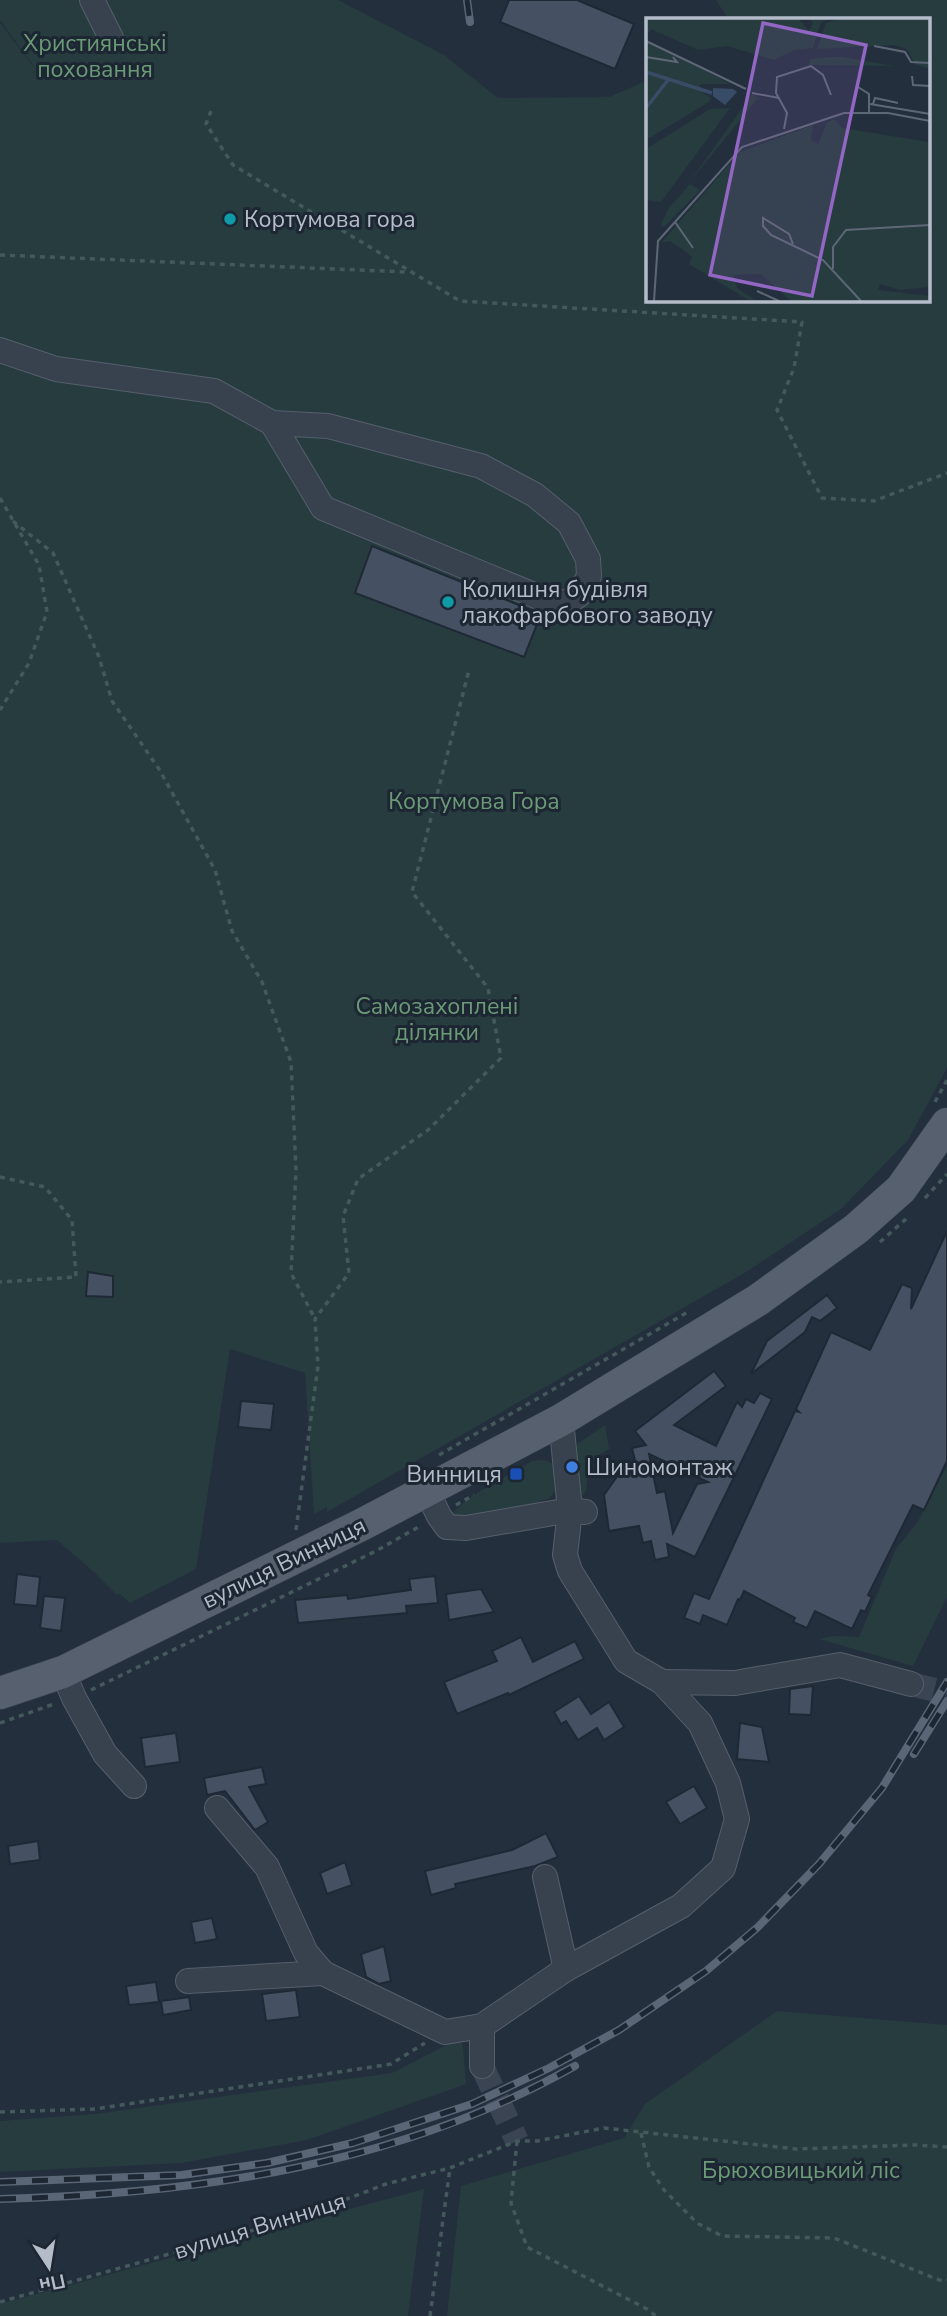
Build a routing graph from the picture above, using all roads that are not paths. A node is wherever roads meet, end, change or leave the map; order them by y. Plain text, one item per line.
1 (92, 0) edge
2 (111, 38) dead end
3 (0, 350) edge
4 (272, 423) junction
5 (938, 1118) edge
6 (561, 1420) junction
7 (433, 1504) junction
8 (578, 1511) junction
9 (662, 1682) junction
10 (911, 1684) tunnel mouth
11 (68, 1685) junction
12 (0, 1693) edge
13 (134, 1786) dead end
14 (217, 1808) dead end
15 (545, 1877) dead end
16 (566, 1969) junction
17 (323, 1973) junction
18 (188, 1981) dead end
19 (482, 2026) junction
20 (482, 2066) tunnel mouth

1 - 2 street
3 - 4 street
4 - 4 street
5 - 6 main road, вулиця Винниця
6 - 7 main road, вулиця Винниця
6 - 8 street
7 - 8 street
7 - 11 main road, вулиця Винниця
8 - 9 street
9 - 10 street
9 - 16 street
11 - 12 main road, вулиця Винниця
11 - 13 street
14 - 17 street
15 - 16 street
16 - 19 street
17 - 18 street
17 - 19 street
19 - 20 street

